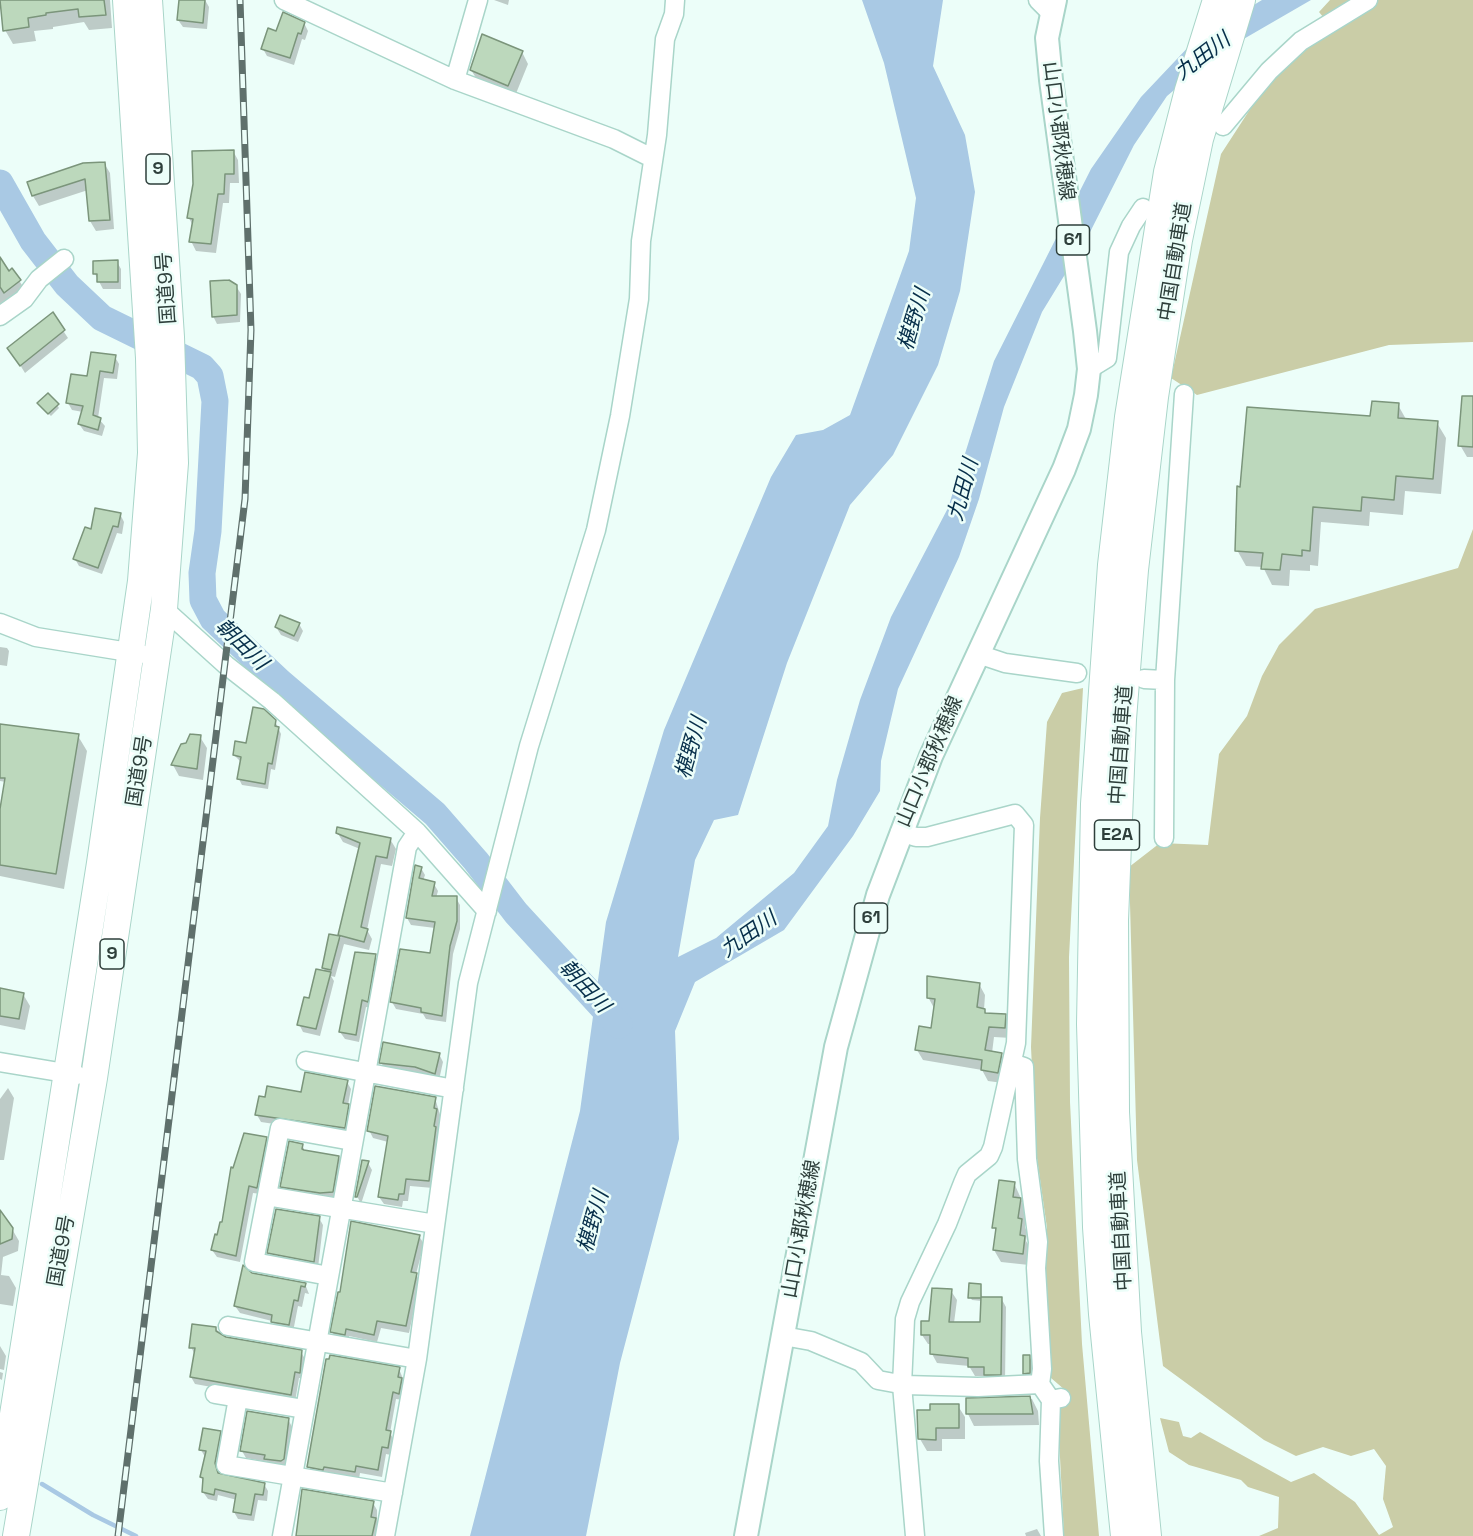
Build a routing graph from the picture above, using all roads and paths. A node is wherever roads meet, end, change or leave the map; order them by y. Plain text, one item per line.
1 (126, 0) edge
2 (149, 0) edge
3 (284, 0) edge
4 (478, 0) edge
5 (675, 0) edge
6 (1216, 0) edge
7 (1242, 0) edge
8 (1368, 0) edge
9 (1048, 4) edge
10 (455, 80) junction
11 (1223, 126) dead end
12 (652, 158) junction
13 (1143, 208) dead end
14 (64, 259) dead end
15 (2, 310) edge
16 (1089, 369) junction
17 (1184, 394) dead end
18 (164, 609) junction
19 (0, 622) edge
20 (130, 653) junction
21 (978, 654) junction
22 (157, 656) junction
23 (1077, 673) dead end
24 (1144, 679) dead end
25 (1165, 680) junction
26 (417, 832) junction
27 (900, 832) junction
28 (1164, 838) dead end
29 (488, 906) junction
30 (306, 1061) dead end
31 (0, 1062) edge
32 (1012, 1063) junction
33 (365, 1072) junction
34 (67, 1074) junction
35 (94, 1078) junction
36 (454, 1089) junction
37 (352, 1142) junction
38 (267, 1196) junction
39 (340, 1208) junction
40 (435, 1224) junction
41 (329, 1276) junction
42 (228, 1326) dead end
43 (783, 1336) junction
44 (315, 1343) junction
45 (417, 1359) junction
46 (1040, 1384) junction
47 (902, 1385) junction
48 (215, 1394) dead end
49 (238, 1398) junction
50 (304, 1410) junction
51 (6, 1414) edge
52 (292, 1477) junction
53 (393, 1493) junction
54 (0, 1497) edge
55 (16, 1536) edge
56 (282, 1536) edge
57 (385, 1536) edge
58 (746, 1536) edge
59 (915, 1536) edge
60 (1054, 1536) edge
61 (1124, 1536) edge
62 (1148, 1536) edge

1 - 20 highway, 国道9号 / 9
2 - 18 highway, 国道9号 / 9
3 - 10 street
4 - 10 street
5 - 12 street
6 - 61 highway, 中国自動車道 / E2A
7 - 62 highway, 中国自動車道 / E2A
8 - 11 street
9 - 16 main road, 山口小郡秋穂線 / 61
10 - 12 street
12 - 29 street
13 - 16 street
14 - 15 street
16 - 21 main road, 山口小郡秋穂線 / 61
17 - 25 street
18 - 22 highway, 国道9号 / 9
18 - 26 street
19 - 20 street
20 - 22 street
20 - 34 highway, 国道9号 / 9
21 - 23 street
21 - 27 main road, 山口小郡秋穂線 / 61
22 - 35 highway, 国道9号 / 9
24 - 25 street
25 - 28 street
26 - 29 street
26 - 33 street
27 - 32 street
27 - 43 main road, 山口小郡秋穂線 / 61
29 - 36 street
30 - 33 street
31 - 34 street
32 - 46 street
32 - 47 street
33 - 36 street
33 - 37 street
34 - 35 street
34 - 51 highway, 国道9号 / 9
35 - 55 highway, 国道9号 / 9
36 - 40 street
37 - 38 street
37 - 39 street
38 - 39 street
38 - 41 street
39 - 40 street
39 - 41 street
40 - 45 street
41 - 44 street
42 - 44 street
43 - 47 street
43 - 58 main road, 山口小郡秋穂線 / 61
44 - 45 street
44 - 50 street
45 - 53 street
46 - 47 street
46 - 60 street
47 - 59 street
48 - 49 street
49 - 50 street
49 - 52 street
50 - 52 street
51 - 54 highway, 国道9号 / 9
52 - 53 street
52 - 56 street
53 - 57 street

